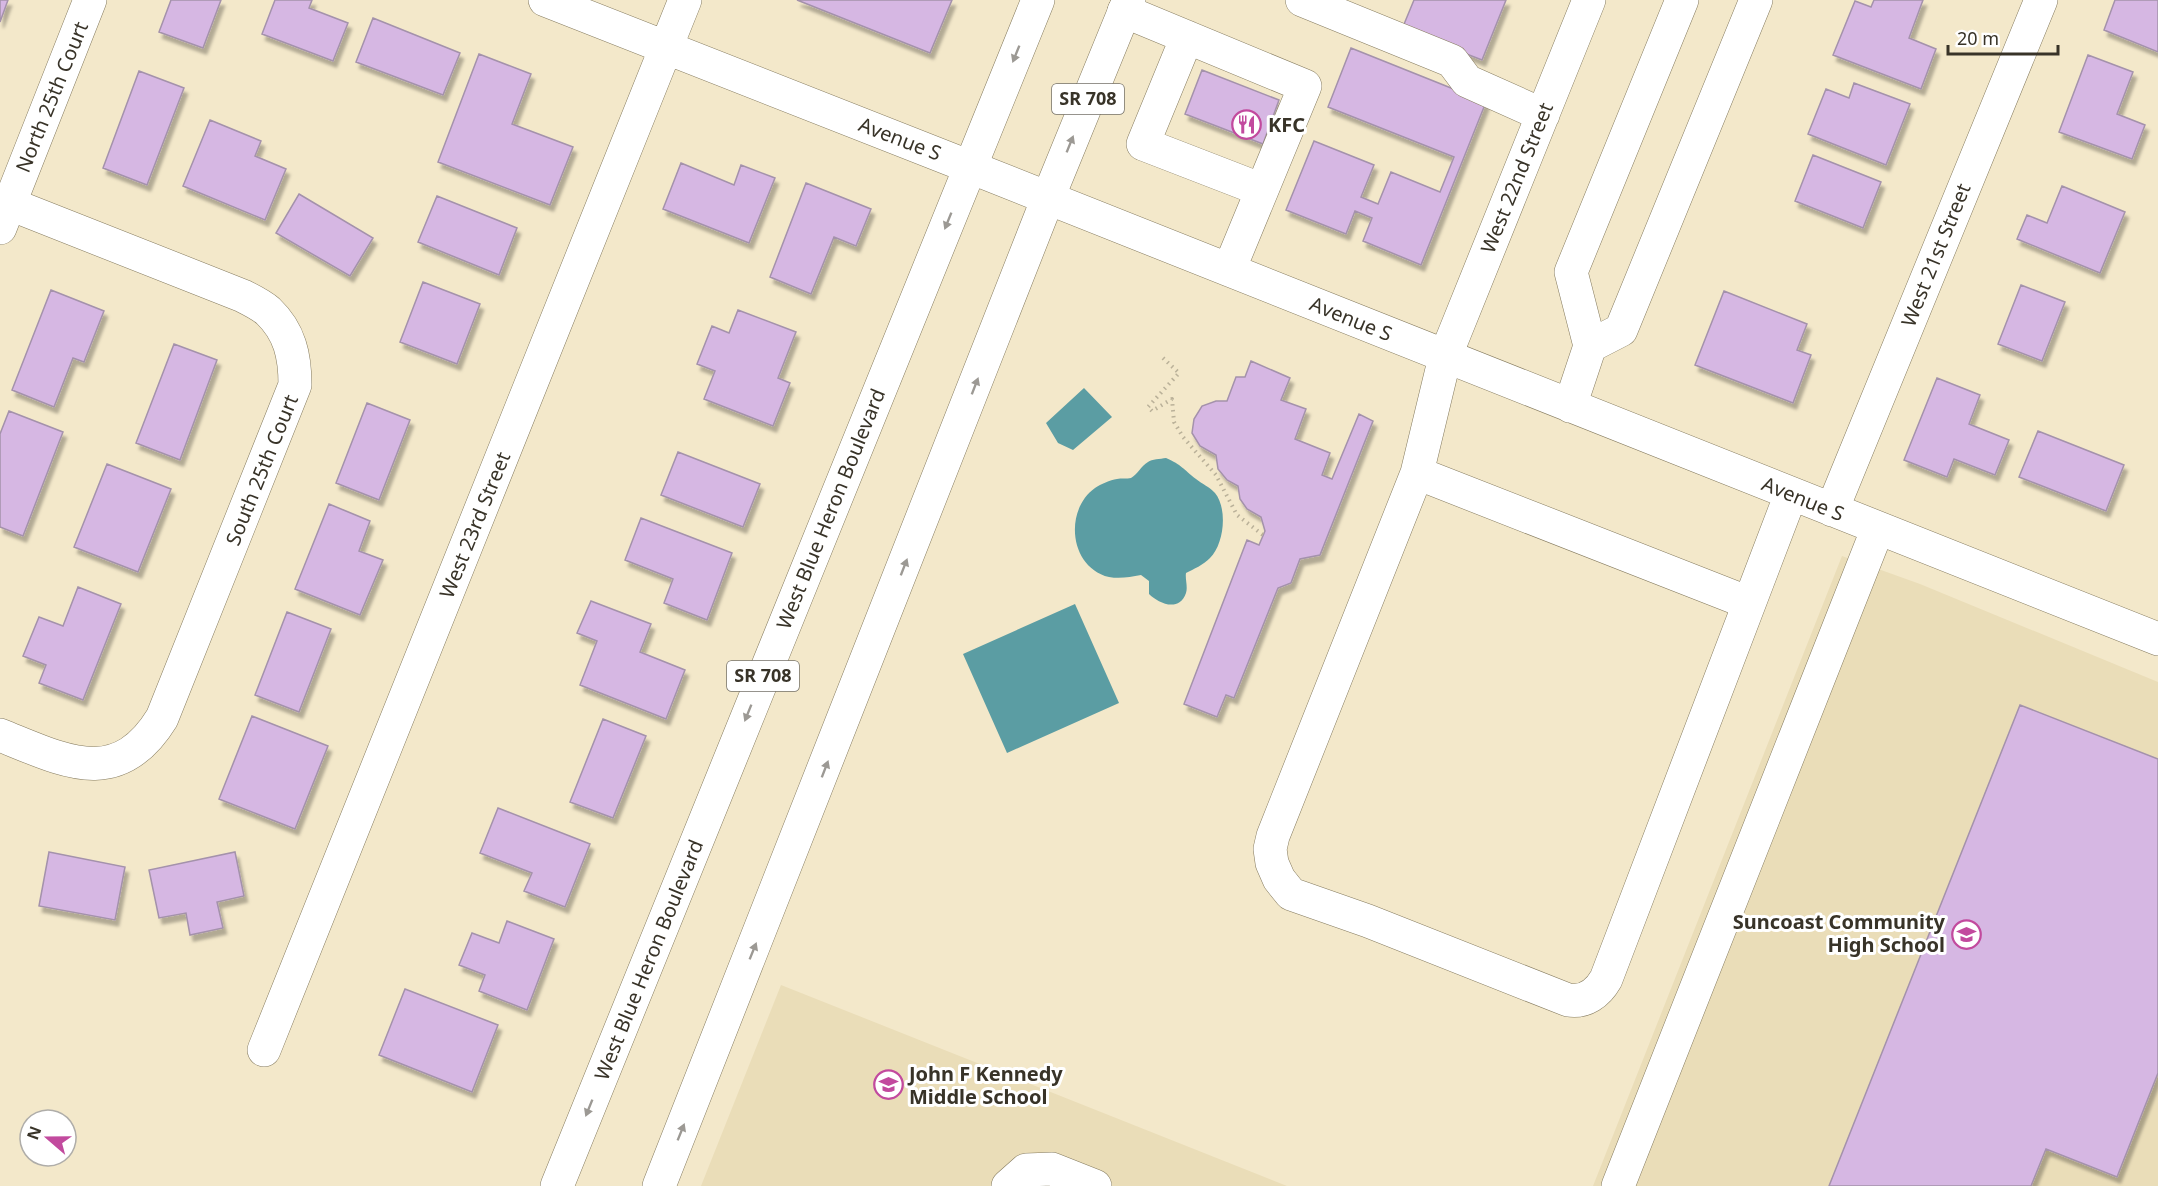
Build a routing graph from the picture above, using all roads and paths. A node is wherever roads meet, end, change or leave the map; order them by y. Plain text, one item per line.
1 (90, 0) edge
2 (545, 0) edge
3 (685, 0) edge
4 (1038, 0) edge
5 (1302, 0) edge
6 (1589, 0) edge
7 (1682, 0) edge
8 (1756, 0) edge
9 (2041, 0) edge
10 (1126, 6) edge
11 (1199, 42) junction
12 (666, 48) junction
13 (1543, 116) junction
14 (970, 167) junction
15 (1262, 190) junction
16 (1048, 198) junction
17 (5, 216) edge
18 (1229, 270) junction
19 (1590, 346) junction
20 (1445, 357) junction
21 (1163, 358) dead end
22 (1570, 406) junction
23 (1417, 473) junction
24 (1791, 494) junction
25 (1832, 510) junction
26 (1878, 528) junction
27 (1263, 535) dead end
28 (1749, 603) junction
29 (2158, 639) edge
30 (0, 735) edge
31 (264, 1050) dead end
32 (557, 1186) edge
33 (659, 1186) edge
34 (1008, 1186) edge
35 (1095, 1186) edge
36 (1618, 1186) edge

1 - 17 street, North 25th Court
2 - 12 street, Avenue S
3 - 12 street, West 23rd Street
4 -> 14 street, West Blue Heron Boulevard / SR 708
5 - 13 street
6 - 13 street, West 22nd Street
7 - 19 street
8 - 19 street
9 - 25 street, West 21st Street
10 - 11 street
16 -> 10 street, SR 708
11 - 15 street
11 - 15 street
12 - 14 street, Avenue S
12 - 31 street, West 23rd Street
13 - 20 street, West 22nd Street
14 - 16 street, Avenue S
14 -> 32 street, West Blue Heron Boulevard / SR 708
15 - 18 street
16 - 18 street, Avenue S
33 -> 16 street, SR 708
17 - 30 street, South 25th Court
18 - 20 street, Avenue S
19 - 22 street
20 - 22 street, Avenue S
20 - 23 street, West 22nd Street
21 - 27 path
22 - 24 street, Avenue S
23 - 28 street
23 - 28 street, West 22nd Street
24 - 25 street, Avenue S
24 - 28 street
25 - 26 street, Avenue S
26 - 29 street, Avenue S
26 - 36 street
34 - 35 street

